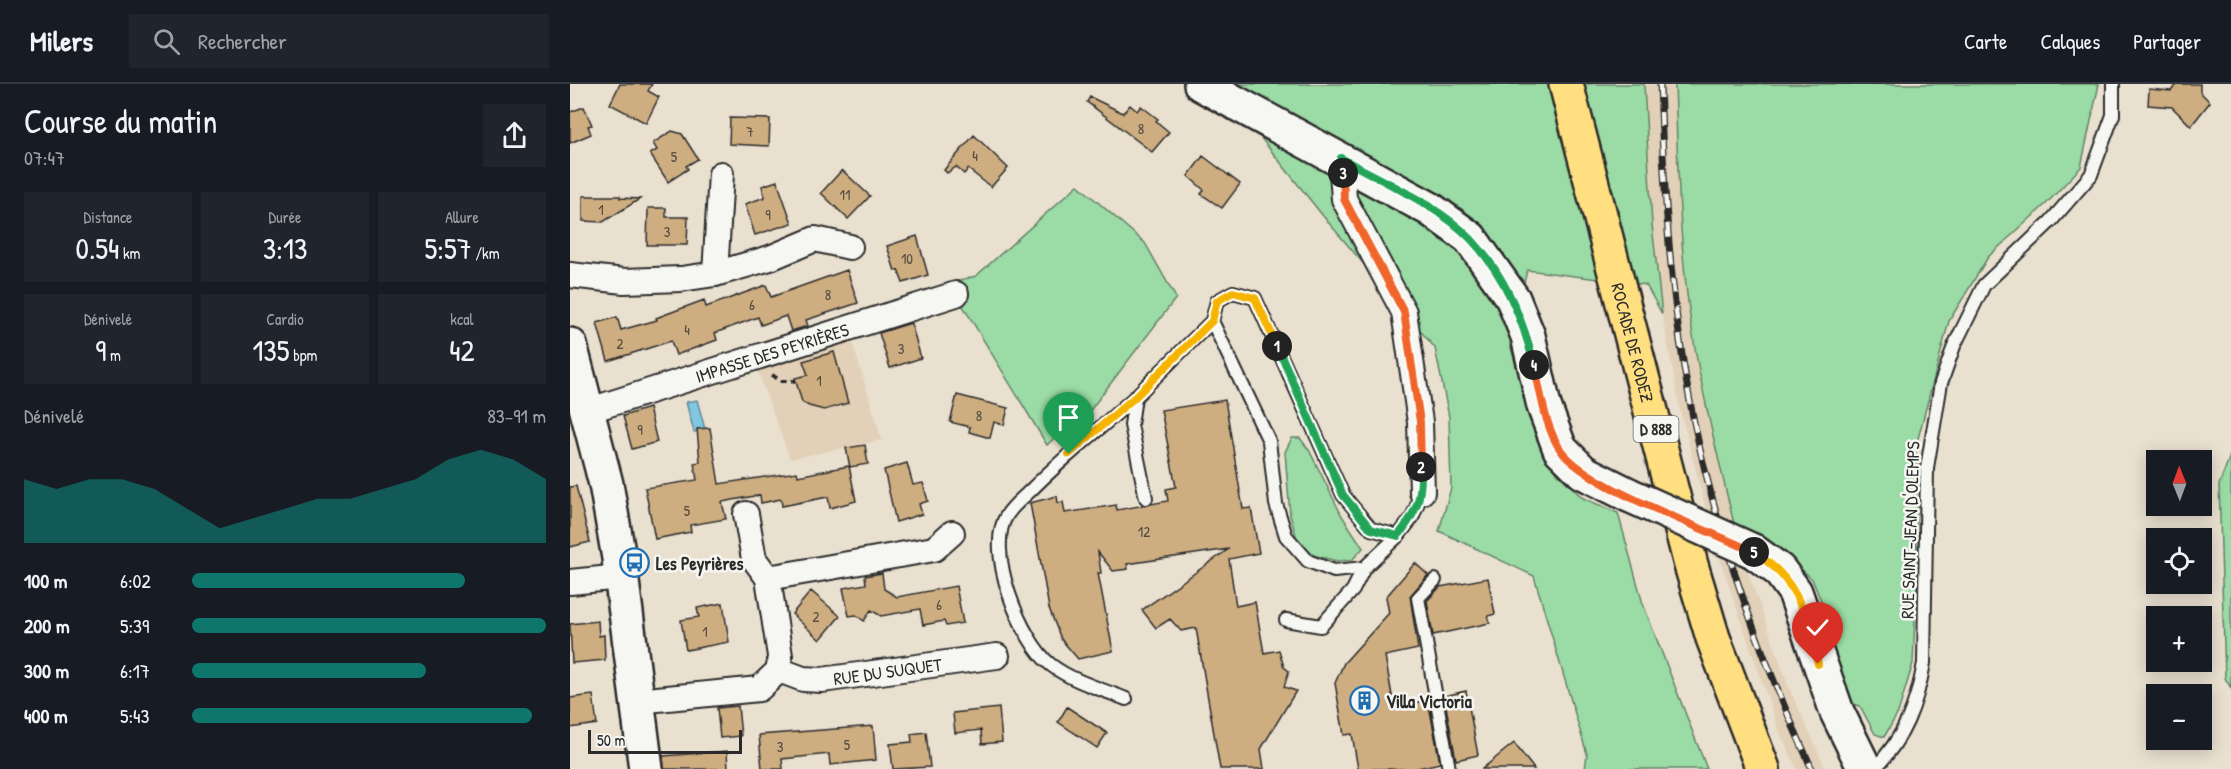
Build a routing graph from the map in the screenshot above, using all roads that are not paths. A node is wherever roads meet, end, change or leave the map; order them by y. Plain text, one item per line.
1 (1201, 84) edge
2 (1544, 84) edge
3 (1566, 84) edge
4 (2113, 84) edge
5 (1341, 158) junction
6 (721, 174) dead end
7 (850, 247) dead end
8 (570, 274) edge
9 (715, 274) junction
10 (956, 294) dead end
11 (1212, 321) junction
12 (570, 345) edge
13 (1135, 397) junction
14 (587, 411) junction
15 (1422, 492) joint
16 (1146, 498) dead end
17 (746, 514) dead end
18 (952, 533) dead end
19 (1398, 536) junction
20 (1364, 568) junction
21 (621, 577) junction
22 (768, 578) junction
23 (1435, 580) dead end
24 (570, 582) edge
25 (1287, 620) dead end
26 (998, 656) dead end
27 (779, 670) junction
28 (1126, 699) dead end
29 (637, 701) junction
30 (646, 769) edge
31 (1449, 769) edge
32 (1738, 769) edge
33 (1763, 769) edge
34 (1865, 769) edge
35 (1874, 769) edge

1 - 5 street
2 - 32 highway, ROCADE DE RODEZ / D 888
3 - 33 highway, ROCADE DE RODEZ / D 888
4 - 35 lane, RUE SAINT-JEAN D'OLEMPS
5 - 15 street
5 - 34 street, bridge
6 - 9 street
7 - 9 street
8 - 9 street
10 - 14 street, IMPASSE DES PEYRIÈRES
11 - 13 lane
11 - 19 lane
11 - 20 lane
12 - 14 street
13 - 16 lane
13 - 28 lane
14 - 21 street
15 - 19 lane
17 - 22 street
18 - 22 street
19 - 20 lane
20 - 25 lane
21 - 24 street
21 - 29 street
22 - 27 street
23 - 31 lane
26 - 27 street, RUE DU SUQUET
27 - 29 street
29 - 30 street

